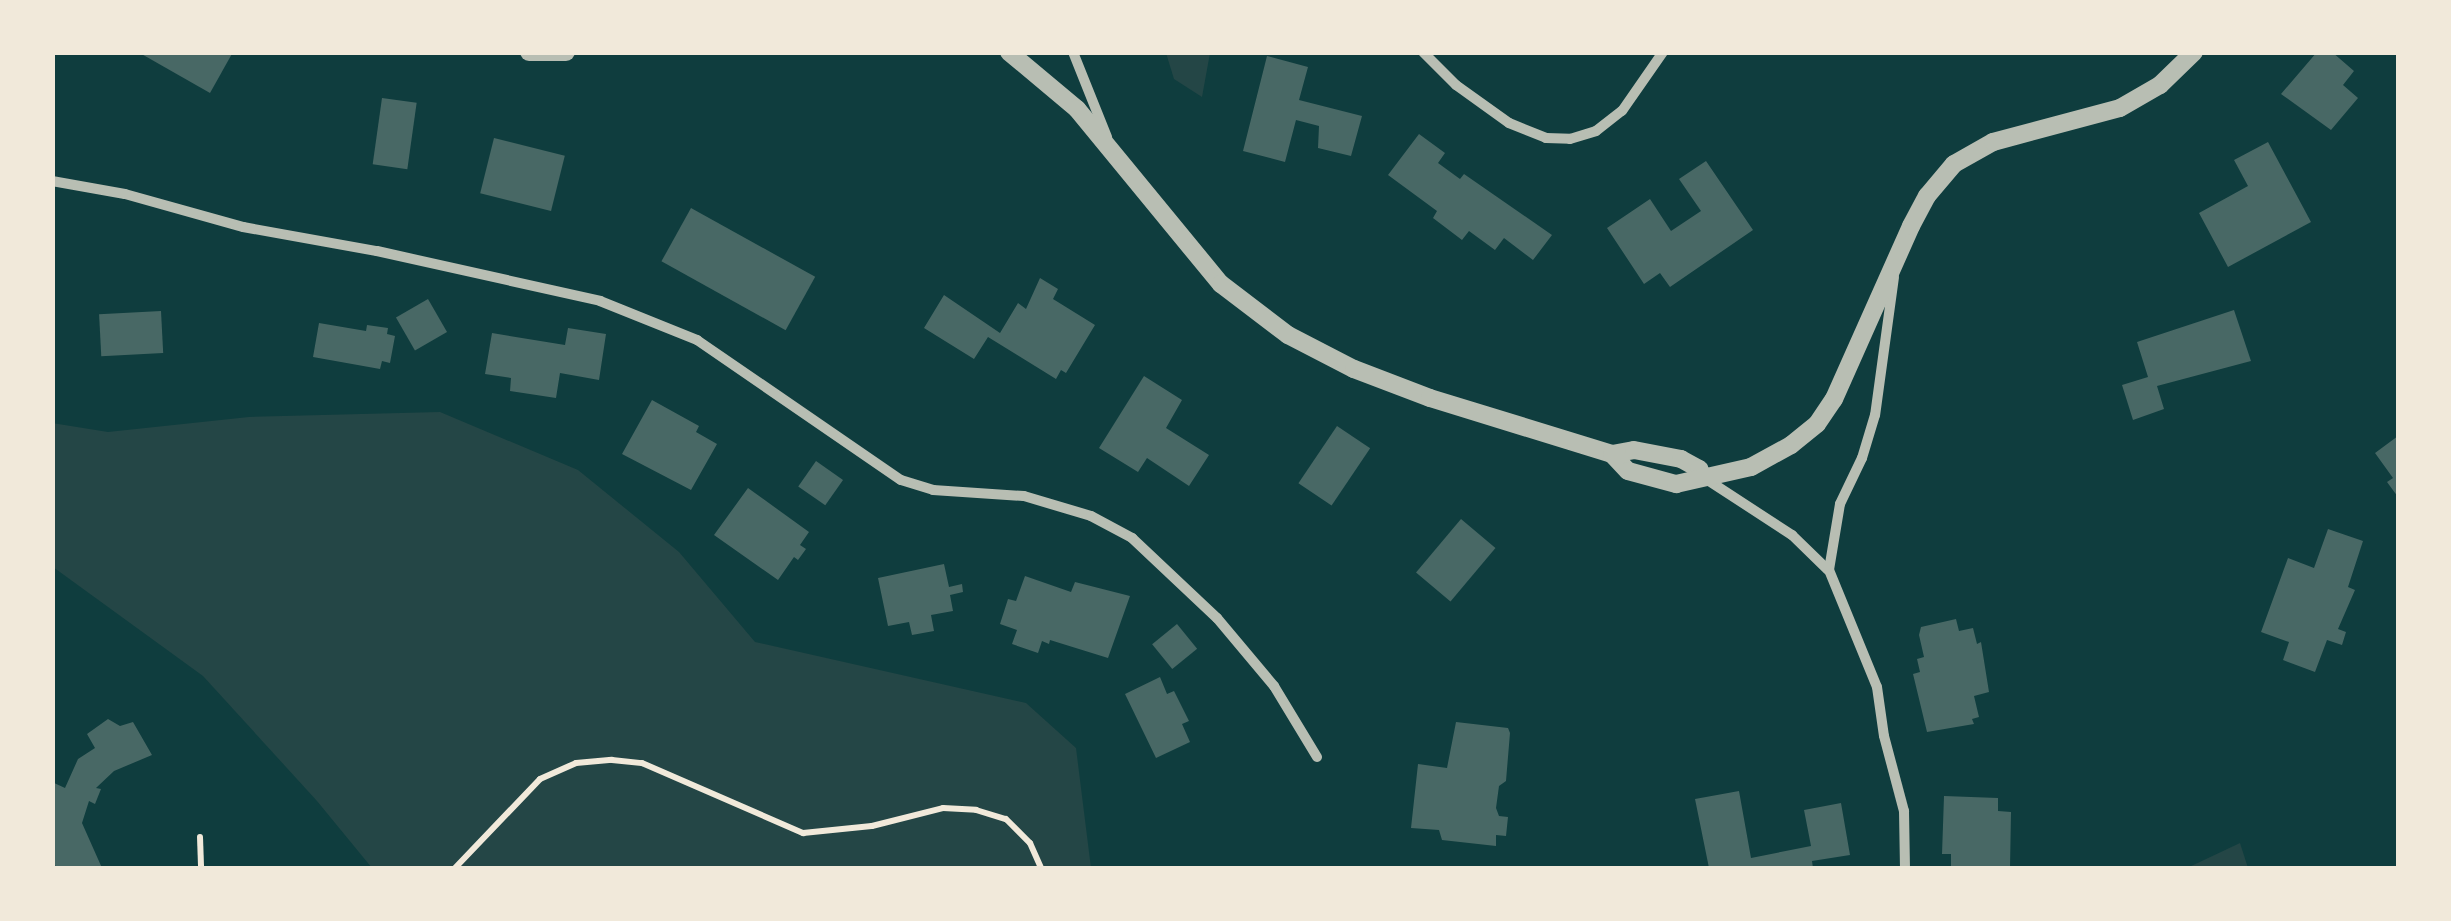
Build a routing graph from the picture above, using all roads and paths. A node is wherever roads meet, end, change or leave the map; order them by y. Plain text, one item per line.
1 (529, 52) edge
2 (566, 52) edge
3 (1009, 52) edge
4 (1073, 52) edge
5 (1423, 52) edge
6 (1663, 52) edge
7 (2194, 52) edge
8 (1116, 156) junction
9 (52, 181) edge
10 (1897, 256) junction
11 (1612, 454) junction
12 (1703, 476) junction
13 (1829, 570) junction
14 (1317, 757) dead end
15 (200, 837) dead end
16 (200, 868) edge
17 (455, 868) edge
18 (1041, 868) edge
19 (1905, 868) edge

1 - 2 street
3 - 8 street
4 - 8 street
5 - 6 street
7 - 10 street
8 - 11 street
9 - 14 street
10 - 12 street
10 - 13 street
11 - 12 street
11 - 12 street
12 - 13 street
13 - 19 street
15 - 16 path
17 - 18 path

